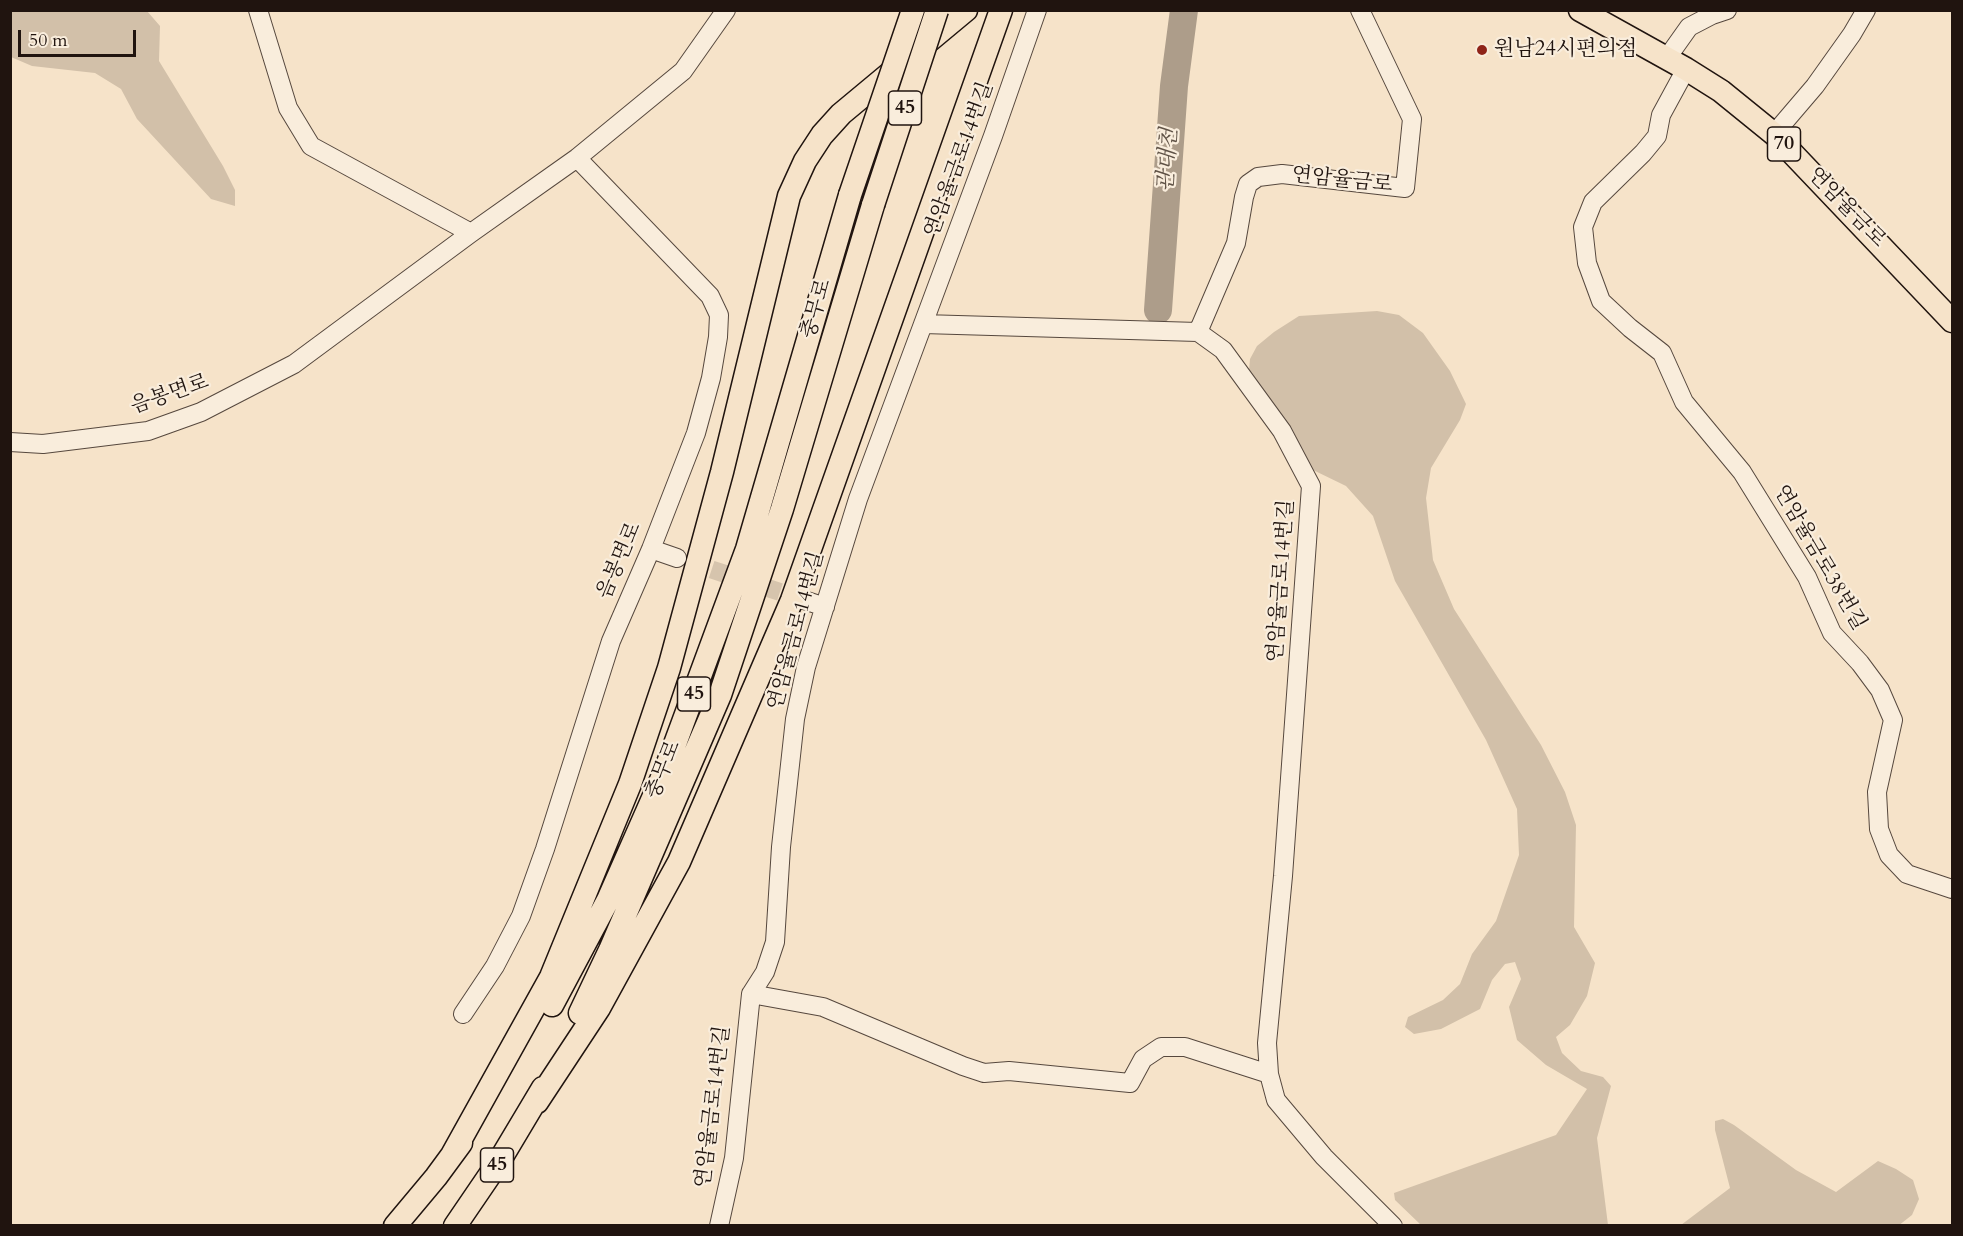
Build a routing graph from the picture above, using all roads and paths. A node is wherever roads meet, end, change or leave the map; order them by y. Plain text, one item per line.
1 (258, 10) edge
2 (726, 10) edge
3 (913, 10) edge
4 (938, 10) edge
5 (966, 10) edge
6 (1001, 10) edge
7 (1037, 10) edge
8 (1360, 10) edge
9 (1580, 10) edge
10 (1727, 10) edge
11 (1866, 10) edge
12 (1677, 63) junction
13 (1774, 134) junction
14 (577, 158) junction
15 (471, 232) junction
16 (1953, 321) edge
17 (923, 324) junction
18 (1198, 332) junction
19 (10, 442) edge
20 (651, 549) junction
21 (677, 558) tunnel mouth
22 (801, 599) tunnel mouth
23 (825, 607) junction
24 (1953, 889) edge
25 (751, 994) junction
26 (463, 1014) dead end
27 (1269, 1074) junction
28 (537, 1102) junction
29 (452, 1155) junction
30 (395, 1226) edge
31 (454, 1226) edge
32 (719, 1226) edge
33 (1393, 1226) edge

1 - 15 street
2 - 14 street, 음봉면로
3 - 29 main road, 충무로 / 45, bridge
4 - 28 main road, 충무로 / 45, bridge
5 - 29 main road
6 - 28 main road
7 - 17 street, 연암율금로14번길
8 - 18 street, 연암율금로
9 - 12 main road, 연암율금로 / 70
10 - 12 street, 연암율금로38번길
11 - 13 street
12 - 13 main road, 연암율금로 / 70
12 - 24 street, 연암율금로38번길
13 - 16 main road, 연암율금로 / 70
14 - 15 street, 음봉면로
14 - 20 street, 음봉면로
15 - 19 street, 음봉면로
17 - 18 street
17 - 23 street, 연암율금로14번길
18 - 27 street, 연암율금로14번길
20 - 21 street
20 - 26 street, 음봉면로
22 - 23 street
23 - 25 street, 연암율금로14번길
25 - 27 street
25 - 32 street, 연암율금로14번길
27 - 33 street, 연암율금로14번길
28 - 31 main road, 충무로 / 45
29 - 30 main road, 충무로 / 45

